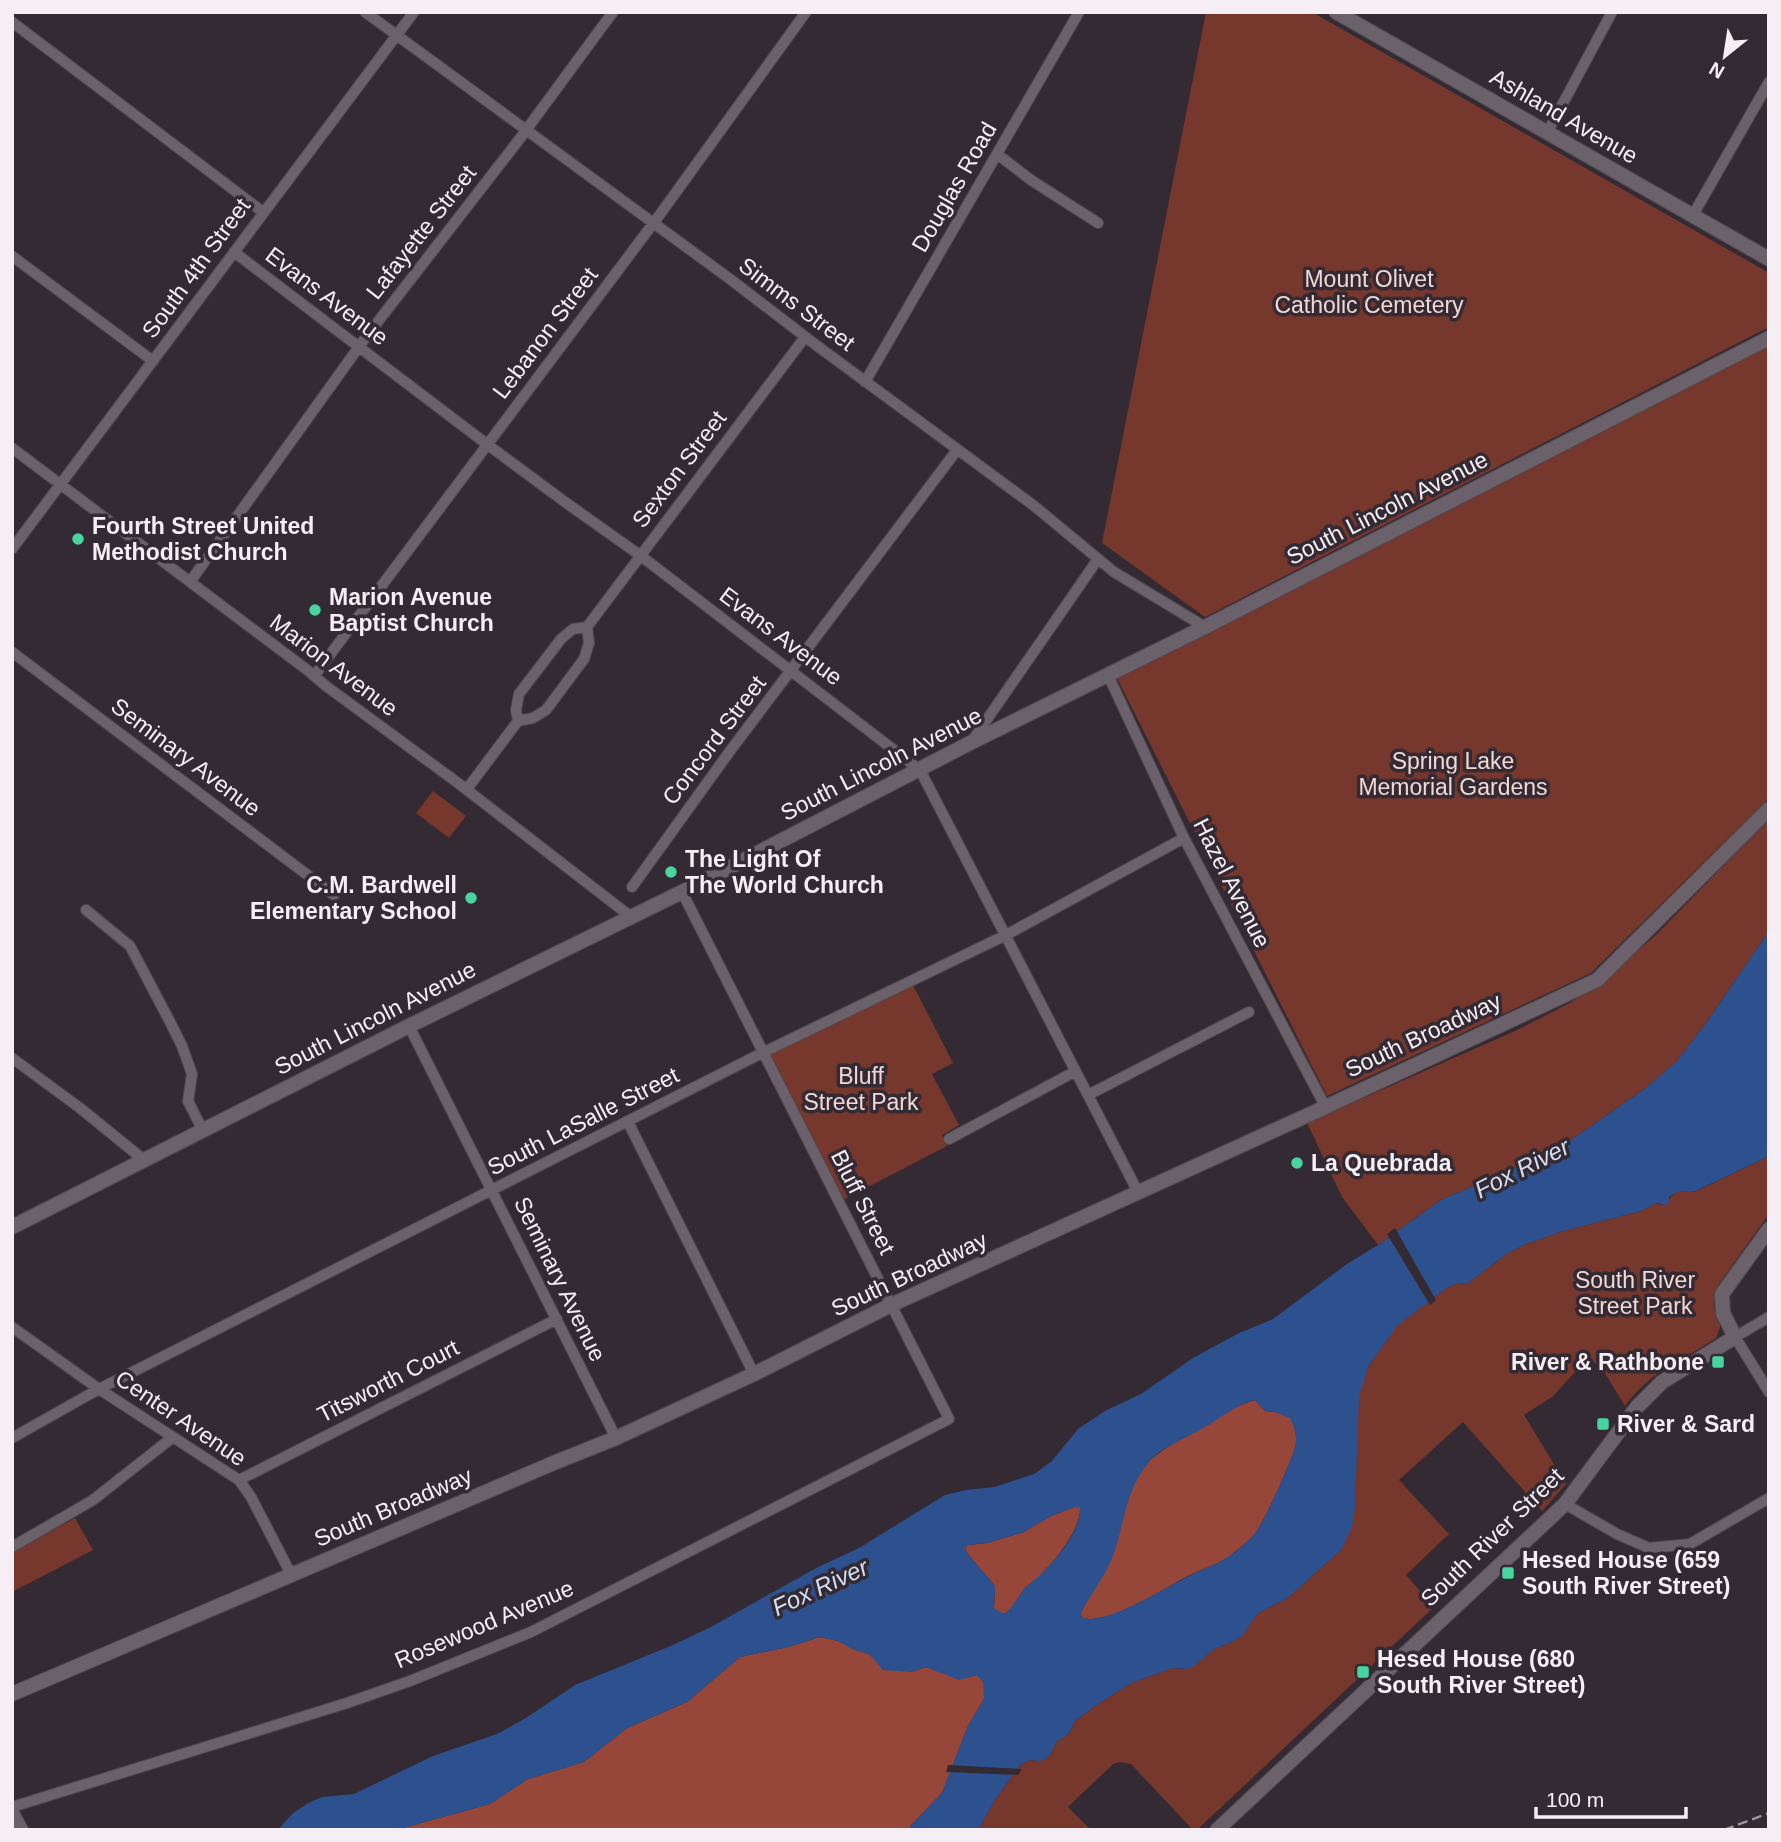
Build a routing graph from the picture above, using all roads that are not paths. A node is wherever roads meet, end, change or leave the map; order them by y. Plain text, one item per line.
1 (365, 12) edge
2 (414, 12) edge
3 (613, 12) edge
4 (805, 12) edge
5 (1079, 12) edge
6 (1336, 12) edge
7 (1612, 12) edge
8 (12, 22) edge
9 (396, 36) junction
10 (1769, 82) edge
11 (525, 131) junction
12 (1548, 133) junction
13 (997, 154) junction
14 (263, 212) junction
15 (1693, 215) junction
16 (1098, 223) dead end
17 (653, 224) junction
18 (234, 252) junction
19 (12, 256) edge
20 (1769, 259) edge
21 (805, 337) junction
22 (1769, 338) edge
23 (359, 347) junction
24 (153, 360) junction
25 (865, 382) junction
26 (488, 445) junction
27 (12, 448) edge
28 (957, 450) junction
29 (61, 484) junction
30 (12, 549) edge
31 (641, 556) junction
32 (1098, 559) junction
33 (190, 582) junction
34 (587, 627) junction
35 (1205, 627) junction
36 (12, 652) edge
37 (792, 671) junction
38 (1108, 675) junction
39 (314, 676) junction
40 (518, 721) junction
41 (970, 744) junction
42 (920, 770) junction
43 (467, 789) junction
44 (1769, 808) edge
45 (1180, 841) junction
46 (632, 887) dead end
47 (682, 892) junction
48 (334, 895) dead end
49 (86, 910) dead end
50 (630, 916) junction
51 (1006, 935) junction
52 (1249, 1012) dead end
53 (409, 1026) junction
54 (762, 1054) junction
55 (14, 1061) edge
56 (1074, 1072) junction
57 (1088, 1095) junction
58 (1325, 1106) junction
59 (628, 1122) junction
60 (203, 1131) junction
61 (949, 1139) dead end
62 (144, 1160) junction
63 (493, 1190) junction
64 (1138, 1192) junction
65 (12, 1227) edge
66 (1769, 1229) edge
67 (891, 1305) junction
68 (1769, 1317) edge
69 (557, 1319) junction
70 (12, 1327) edge
71 (1735, 1337) junction
72 (754, 1374) junction
73 (99, 1389) junction
74 (1769, 1392) edge
75 (949, 1419) joint
76 (173, 1437) junction
77 (12, 1438) edge
78 (617, 1438) junction
79 (239, 1480) junction
80 (1769, 1499) edge
81 (1565, 1504) junction
82 (12, 1547) edge
83 (292, 1576) junction
84 (12, 1694) edge
85 (12, 1807) edge
86 (12, 1813) edge
87 (21, 1830) edge
88 (1217, 1830) edge

1 - 9 street, Simms Street
2 - 9 street, South 4th Street
3 - 11 street, Lafayette Street
4 - 17 street, Lebanon Street
5 - 13 street, Douglas Road
6 - 12 street, Ashland Avenue
7 - 12 street
8 - 14 street
9 - 11 street, Simms Street
9 - 14 street, South 4th Street
10 - 15 street
11 - 17 street, Simms Street
11 - 23 street, Lafayette Street
12 - 15 street, Ashland Avenue
13 - 16 street
13 - 25 street, Douglas Road
14 - 18 street, South 4th Street
15 - 20 street, Ashland Avenue
17 - 21 street, Simms Street
17 - 26 street, Lebanon Street
18 - 23 street, Evans Avenue
18 - 24 street, South 4th Street
19 - 24 street
21 - 25 street, Simms Street
21 - 31 street, Sexton Street
22 - 35 street, South Lincoln Avenue
23 - 26 street, Evans Avenue
23 - 33 street, Lafayette Street
24 - 29 street, South 4th Street
25 - 28 street, Simms Street
26 - 31 street, Evans Avenue
26 - 39 street, Lebanon Street
27 - 29 street, Marion Avenue
28 - 32 street, Simms Street
28 - 37 street, Concord Street
29 - 30 street, South 4th Street
29 - 33 street, Marion Avenue
31 - 34 street, Sexton Street
31 - 37 street, Evans Avenue
32 - 35 street, Simms Street
32 - 41 street
33 - 39 street, Marion Avenue
34 - 40 street, Sexton Street
34 - 40 street, Sexton Street
35 - 38 street, South Lincoln Avenue
36 - 48 street, Seminary Avenue
37 - 42 street, Evans Avenue
37 - 46 street, Concord Street
38 - 41 street, South Lincoln Avenue
38 - 45 street, Hazel Avenue
39 - 43 street, Marion Avenue
40 - 43 street, Sexton Street
41 - 42 street, South Lincoln Avenue
42 - 47 street, South Lincoln Avenue
42 - 51 street, Evans Avenue
43 - 50 street, Marion Avenue
44 - 58 street, South Broadway
45 - 51 street, South LaSalle Street
45 - 58 street, Hazel Avenue
47 - 50 street, South Lincoln Avenue
47 - 54 street, Bluff Street
49 - 60 street
50 - 53 street, South Lincoln Avenue
51 - 54 street, South LaSalle Street
51 - 56 street, Evans Avenue
52 - 57 street
53 - 60 street, South Lincoln Avenue
53 - 63 street, Seminary Avenue
54 - 59 street, South LaSalle Street
54 - 67 street, Bluff Street
55 - 62 street
56 - 57 street, Evans Avenue
56 - 61 street
57 - 64 street, Evans Avenue
58 - 64 street, South Broadway
59 - 63 street, South LaSalle Street
59 - 72 street
60 - 62 street, South Lincoln Avenue
62 - 65 street, South Lincoln Avenue
63 - 69 street, Seminary Avenue
63 - 73 street, South LaSalle Street
64 - 67 street, South Broadway
66 - 71 street
67 - 72 street, South Broadway
67 - 75 street, Bluff Street
68 - 71 street
69 - 78 street, Seminary Avenue
69 - 79 street, Titsworth Court
70 - 73 street, Center Avenue
71 - 74 street
71 - 81 street, South River Street
72 - 78 street, South Broadway
73 - 76 street, Center Avenue
73 - 77 street, South LaSalle Street
75 - 85 street, Rosewood Avenue
76 - 79 street, Center Avenue
76 - 82 street
78 - 83 street, South Broadway
79 - 83 street, Center Avenue
80 - 81 street
81 - 88 street, South River Street
83 - 84 street, South Broadway
86 - 87 street

